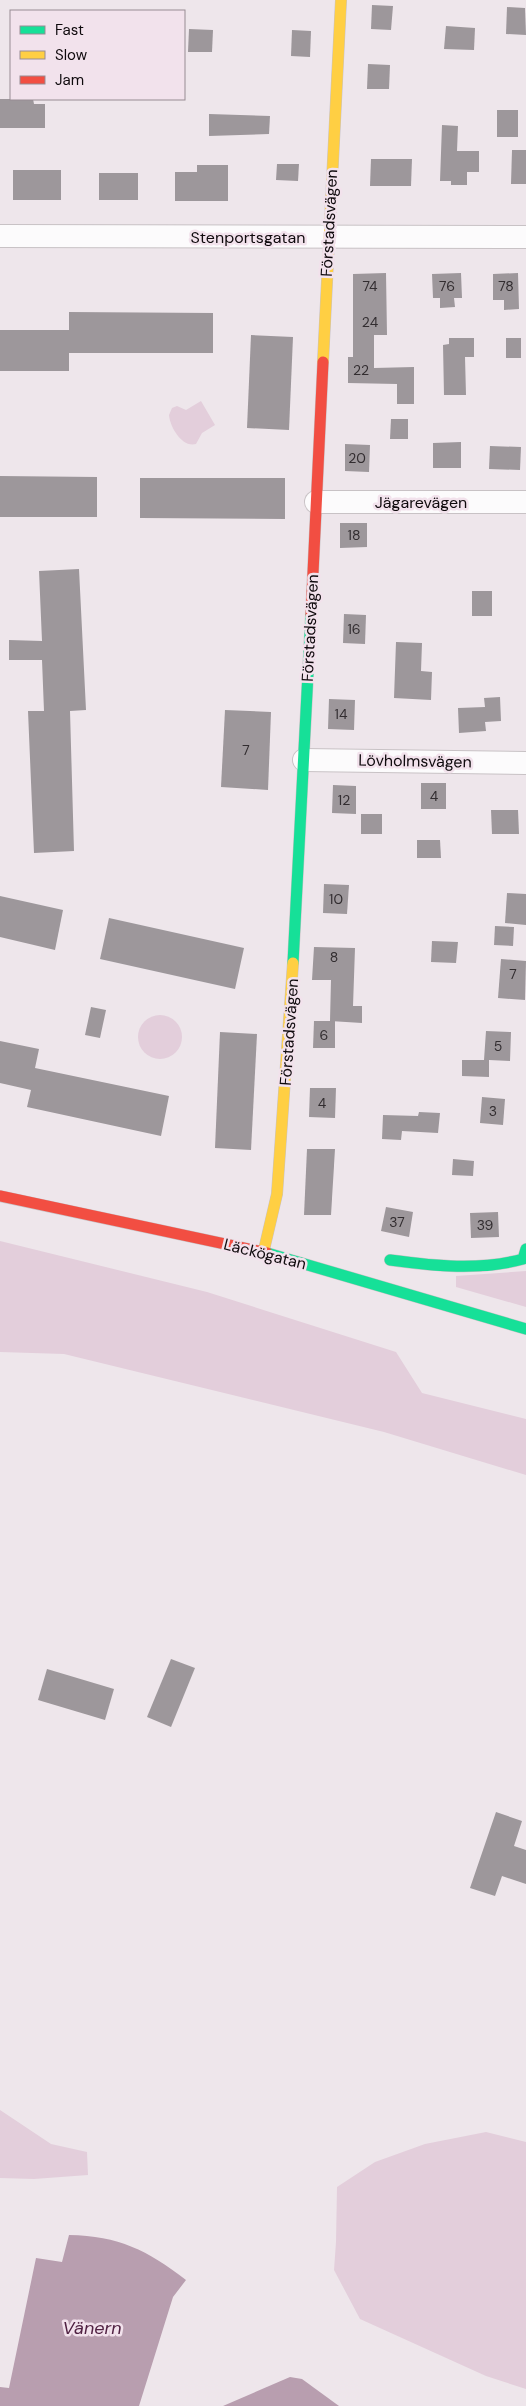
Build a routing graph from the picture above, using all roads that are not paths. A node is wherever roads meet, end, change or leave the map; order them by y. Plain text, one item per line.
1 (341, 0) edge
2 (0, 236) edge
3 (328, 237) junction
4 (526, 237) edge
5 (316, 502) junction
6 (526, 502) edge
7 (304, 760) junction
8 (526, 762) edge
9 (0, 1196) edge
10 (526, 1249) edge
11 (263, 1254) junction
12 (390, 1260) dead end
13 (526, 1329) edge

1 - 3 street, Förstadsvägen
2 - 3 street, Stenportsgatan
3 - 4 street, Stenportsgatan
3 - 5 street, Förstadsvägen
5 - 6 street, Jägarevägen
5 - 7 street, Förstadsvägen
7 - 8 street, Lövholmsvägen
7 - 11 street, Förstadsvägen
9 - 11 street, Läckögatan
10 - 12 street
11 - 13 street, Läckögatan

